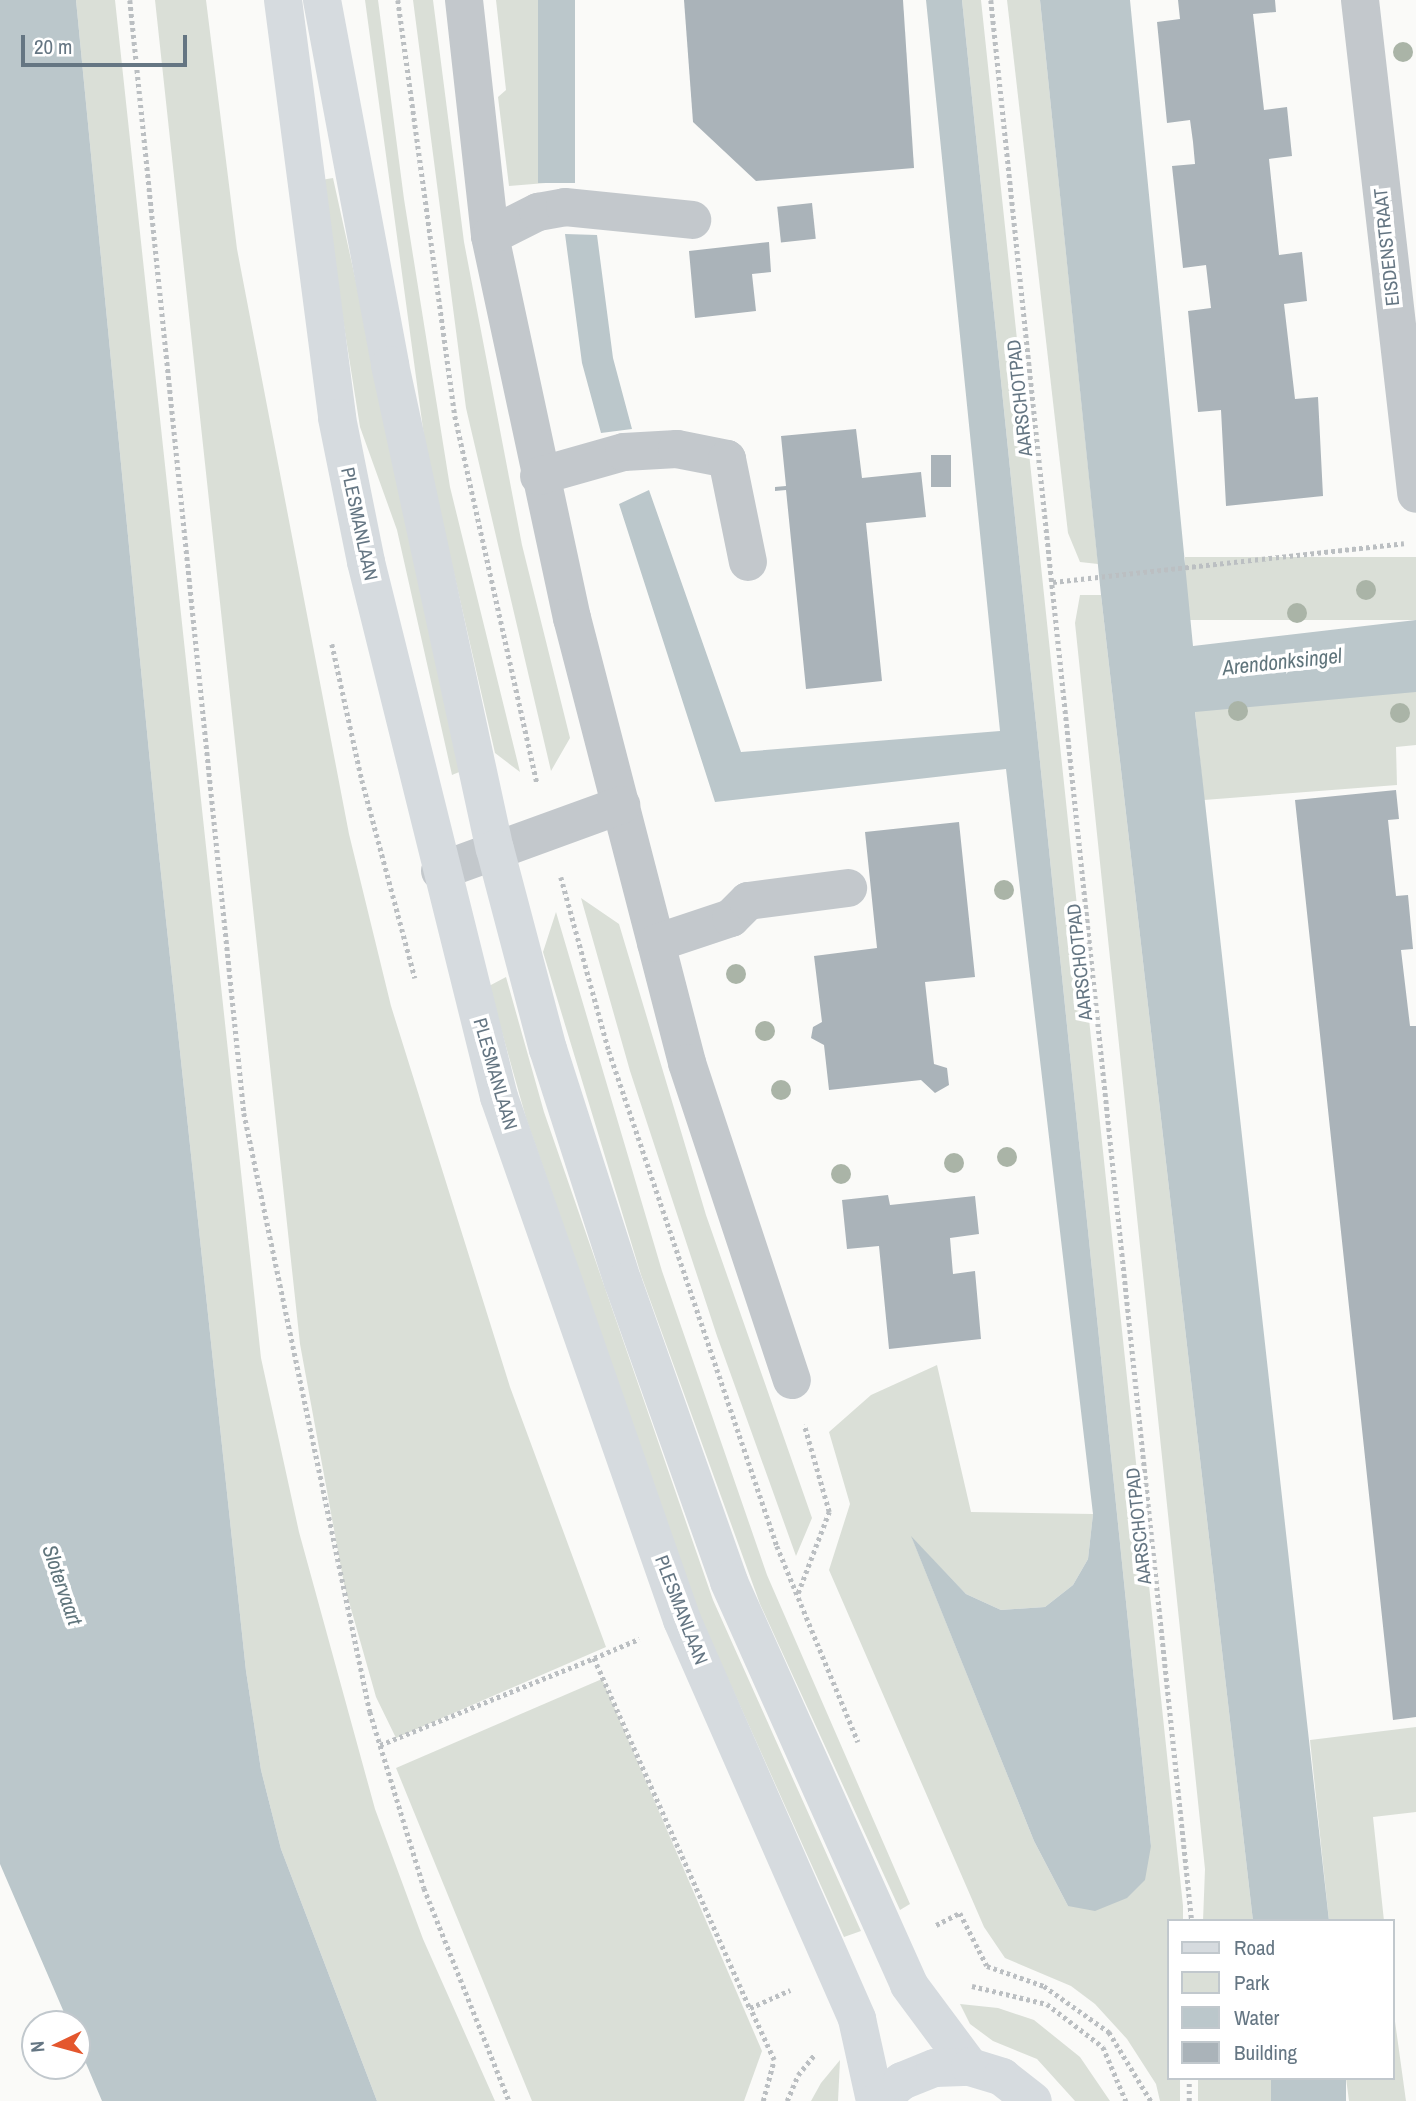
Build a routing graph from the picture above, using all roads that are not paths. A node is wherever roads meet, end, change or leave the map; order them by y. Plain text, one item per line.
1 (283, 0) edge
2 (321, 0) edge
3 (464, 0) edge
4 (1360, 0) edge
5 (692, 220) dead end
6 (489, 236) junction
7 (539, 476) junction
8 (1416, 494) edge
9 (748, 562) dead end
10 (621, 805) junction
11 (495, 849) junction
12 (440, 871) junction
13 (848, 888) dead end
14 (656, 943) junction
15 (792, 1380) road end
16 (970, 2067) junction
17 (876, 2101) edge
18 (1032, 2101) edge

1 - 12 main road, PLESMANLAAN
2 - 11 main road
3 - 6 street
4 - 8 street, EISDENSTRAAT
5 - 6 street
6 - 7 street
7 - 9 street
7 - 10 street
10 - 11 street
10 - 14 street
11 - 12 street
11 - 16 main road
12 - 17 main road, PLESMANLAAN
13 - 14 street
14 - 15 street
16 - 17 main road
16 - 18 main road

